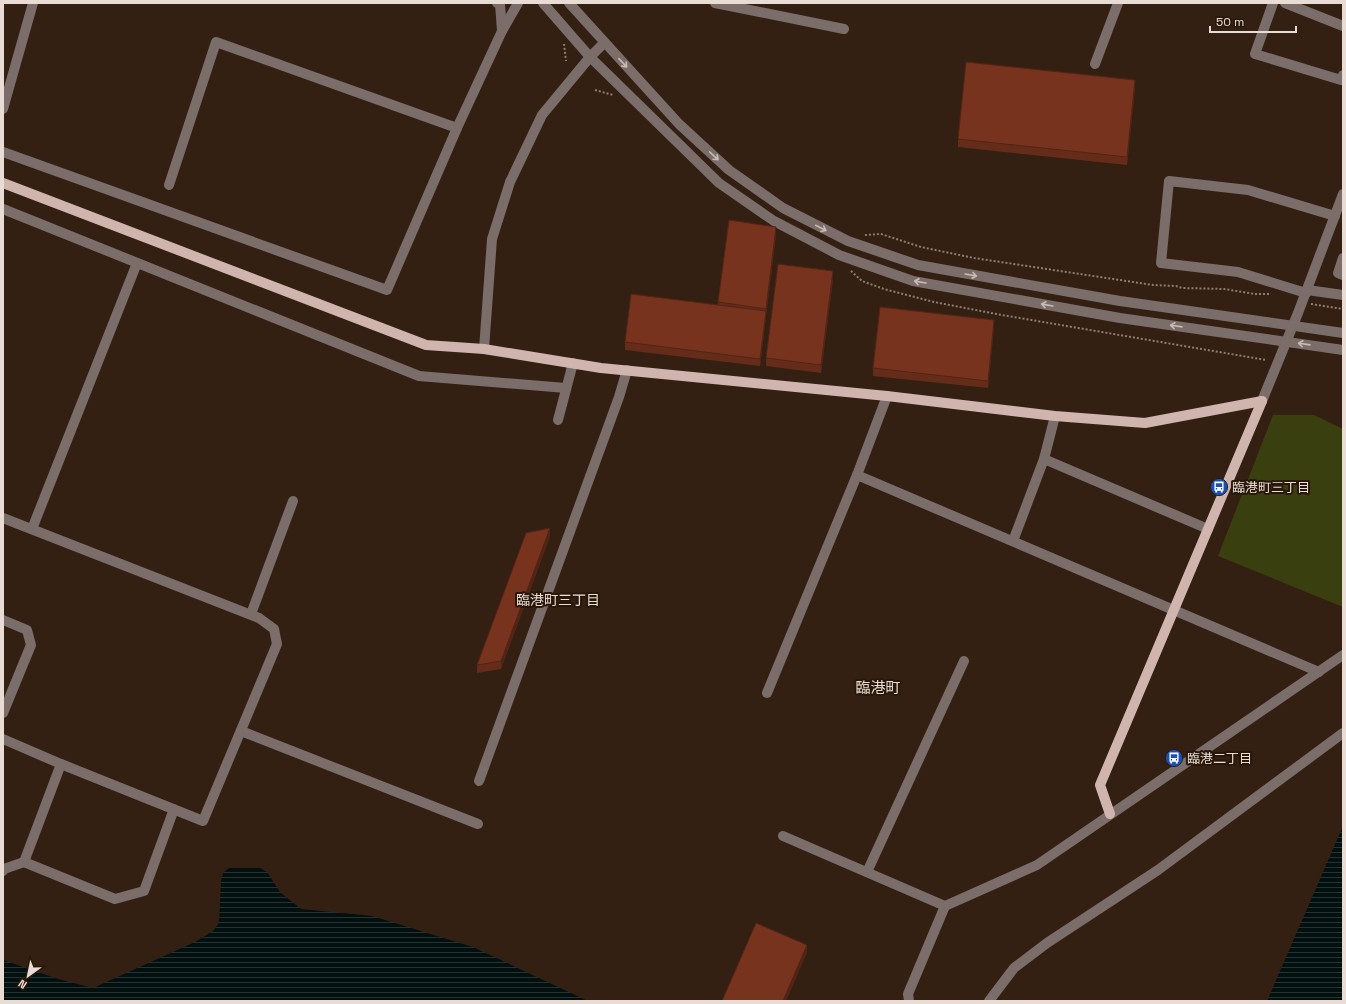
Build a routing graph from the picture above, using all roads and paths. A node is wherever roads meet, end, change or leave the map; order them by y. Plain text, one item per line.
1 (33, 3) edge
2 (497, 3) edge
3 (518, 3) edge
4 (543, 3) edge
5 (569, 3) edge
6 (715, 3) edge
7 (1118, 3) edge
8 (1273, 3) edge
9 (1289, 4) edge
10 (1343, 26) edge
11 (844, 29) dead end
12 (502, 31) junction
13 (604, 43) junction
14 (590, 57) junction
15 (1095, 64) dead end
16 (1343, 75) edge
17 (3, 109) edge
18 (457, 128) junction
19 (3, 152) edge
20 (3, 182) edge
21 (169, 185) dead end
22 (1343, 194) edge
23 (3, 209) edge
24 (1335, 216) junction
25 (861, 235) dead end
26 (1343, 258) edge
27 (137, 263) junction
28 (1343, 275) edge
29 (1306, 292) junction
30 (1275, 294) dead end
31 (1343, 295) edge
32 (1310, 304) dead end
33 (1343, 309) edge
34 (1343, 333) edge
35 (484, 349) junction
36 (1343, 350) edge
37 (573, 363) junction
38 (627, 370) junction
39 (566, 388) junction
40 (887, 396) junction
41 (1262, 401) junction
42 (1055, 416) junction
43 (558, 420) dead end
44 (1044, 459) junction
45 (857, 475) junction
46 (293, 501) dead end
47 (3, 518) edge
48 (32, 529) junction
49 (1208, 529) junction
50 (1013, 541) junction
51 (1173, 609) junction
52 (251, 614) junction
53 (3, 620) edge
54 (1343, 655) edge
55 (964, 661) dead end
56 (1318, 672) junction
57 (767, 693) dead end
58 (3, 713) edge
59 (241, 731) junction
60 (1343, 733) edge
61 (3, 739) edge
62 (61, 764) junction
63 (479, 781) dead end
64 (174, 809) junction
65 (1110, 814) junction
66 (478, 824) dead end
67 (783, 836) dead end
68 (24, 862) junction
69 (3, 871) edge
70 (867, 872) junction
71 (945, 906) junction
72 (909, 1001) edge
73 (989, 1001) edge

1 - 17 street
2 - 12 street
3 - 12 street
4 - 14 street
5 - 13 street
6 - 11 street
7 - 15 street
8 - 16 street
9 - 10 street
12 - 18 street
13 - 14 street
13 -> 34 street
14 - 35 street
36 -> 14 street
18 - 19 street
18 - 21 street
20 - 35 main road
22 - 24 street
23 - 27 street
24 - 29 street
24 - 29 street
25 - 30 path
26 - 28 street
27 - 39 street
27 - 48 street
29 - 31 street
29 - 41 street
32 - 33 path
35 - 37 main road
37 - 38 main road
37 - 39 street
38 - 40 main road
38 - 63 street
39 - 43 street
40 - 42 main road
40 - 45 street
41 - 42 main road
41 - 49 main road
42 - 44 street
44 - 49 street
44 - 50 street
45 - 50 street
45 - 57 street
46 - 52 street
47 - 48 street
48 - 52 street
49 - 51 main road
50 - 51 street
51 - 56 street
51 - 65 main road
52 - 59 street
53 - 58 street
54 - 56 street
55 - 70 street
56 - 65 street
59 - 64 street
59 - 66 street
60 - 73 street
61 - 62 street
62 - 64 street
62 - 68 street
64 - 68 street
65 - 71 street
67 - 70 street
68 - 69 street
70 - 71 street
71 - 72 street

